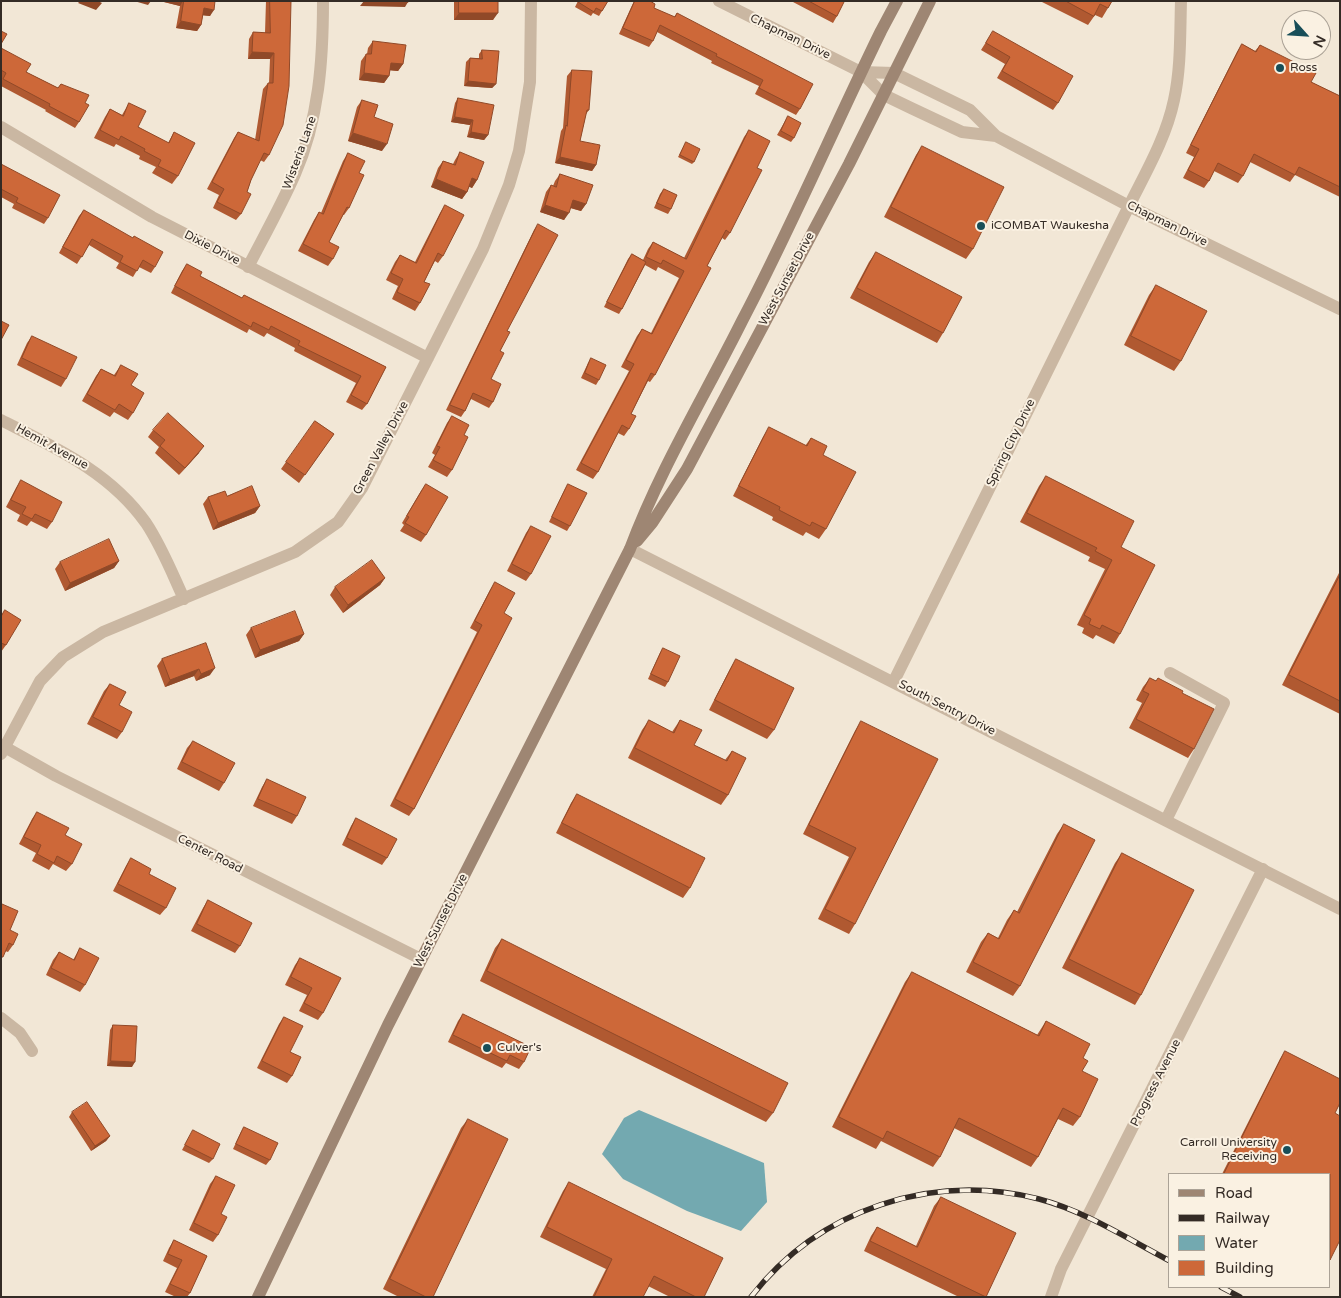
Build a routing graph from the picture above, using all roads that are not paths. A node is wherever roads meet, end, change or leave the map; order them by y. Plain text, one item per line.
1 (323, 1) edge
2 (531, 1) edge
3 (719, 1) edge
4 (897, 1) edge
5 (930, 1) edge
6 (1181, 1) edge
7 (861, 72) junction
8 (894, 73) junction
9 (884, 94) junction
10 (1, 127) edge
11 (996, 136) junction
12 (1129, 206) junction
13 (248, 267) junction
14 (1340, 309) edge
15 (428, 358) junction
16 (1, 420) edge
17 (630, 548) junction
18 (184, 599) junction
19 (1170, 672) dead end
20 (894, 681) junction
21 (3, 749) edge
22 (1166, 820) junction
23 (1263, 870) junction
24 (1340, 909) edge
25 (421, 959) junction
26 (1, 1018) edge
27 (32, 1051) dead end
28 (258, 1297) edge
29 (1051, 1297) edge

1 - 13 street, Wisteria Lane
2 - 15 street, Green Valley Drive
3 - 7 street, Chapman Drive
4 - 7 main road, West Sunset Drive
5 - 8 main road, West Sunset Drive
6 - 12 street, Spring City Drive
7 - 8 street, Chapman Drive
7 - 9 street, Chapman Drive
7 - 17 main road, West Sunset Drive
8 - 9 main road, West Sunset Drive
8 - 11 street, Chapman Drive
9 - 11 street, Chapman Drive
9 - 17 main road, West Sunset Drive
10 - 13 street, Dixie Drive
11 - 12 street, Chapman Drive
12 - 14 street, Chapman Drive
12 - 20 street, Spring City Drive
13 - 15 street, Dixie Drive
15 - 18 street, Green Valley Drive
16 - 18 street, Hemit Avenue
17 - 20 street, South Sentry Drive
17 - 25 main road, West Sunset Drive
18 - 21 street, Green Valley Drive
19 - 22 street
20 - 22 street, South Sentry Drive
21 - 25 street, Center Road
22 - 23 street, South Sentry Drive
23 - 24 street, South Sentry Drive
23 - 29 street, Progress Avenue
25 - 28 main road, West Sunset Drive
26 - 27 street

